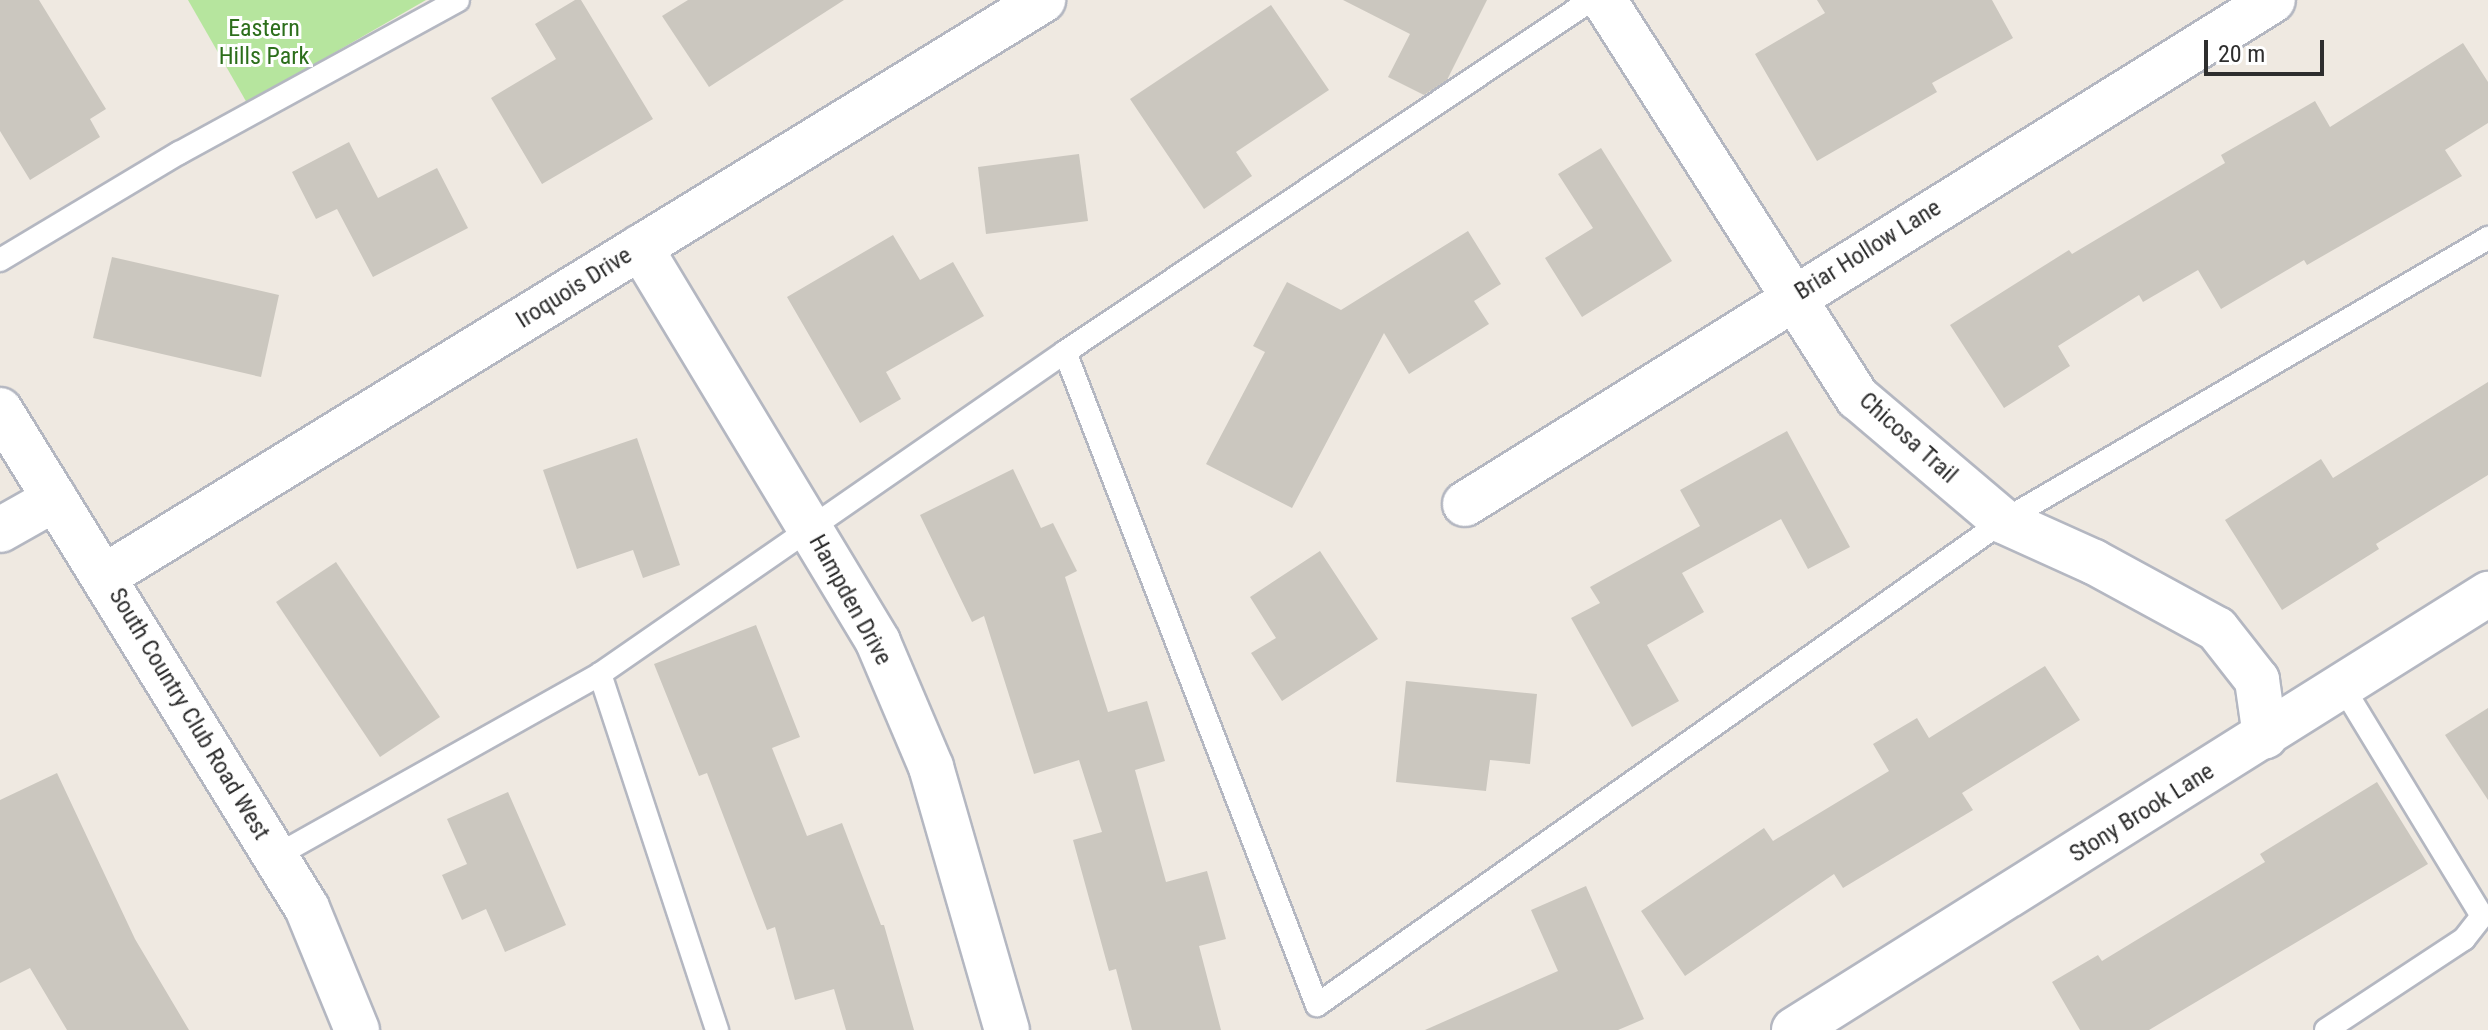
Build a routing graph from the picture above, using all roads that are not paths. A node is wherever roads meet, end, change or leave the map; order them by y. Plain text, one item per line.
1 (458, 0) edge
2 (1043, 0) edge
3 (1591, 0) edge
4 (1604, 0) edge
5 (2273, 0) edge
6 (2488, 238) edge
7 (640, 247) junction
8 (0, 260) edge
9 (1795, 296) junction
10 (1065, 352) junction
11 (0, 410) edge
12 (55, 499) junction
13 (1465, 504) dead end
14 (2003, 521) junction
15 (810, 528) junction
16 (0, 530) edge
17 (105, 576) junction
18 (2488, 594) edge
19 (600, 674) junction
20 (2343, 687) junction
21 (2265, 736) junction
22 (276, 856) junction
23 (357, 1030) edge
24 (717, 1030) edge
25 (1007, 1030) edge
26 (1794, 1030) edge
27 (2326, 1030) edge

1 - 8 lane
2 - 7 street, Iroquois Drive
3 - 10 lane
4 - 9 street, Chicosa Trail
5 - 9 street, Briar Hollow Lane
6 - 14 lane
7 - 15 street, Hampden Drive
7 - 17 street, Iroquois Drive
9 - 13 street, Briar Hollow Lane
9 - 14 street, Chicosa Trail
10 - 14 lane
10 - 15 lane
11 - 12 street, South Country Club Road West
12 - 16 street
12 - 17 street, South Country Club Road West
14 - 21 street, Chicosa Trail
15 - 19 lane
15 - 25 street, Hampden Drive
17 - 22 street, South Country Club Road West
18 - 20 street, Stony Brook Lane
19 - 22 lane
19 - 24 lane
20 - 21 street, Stony Brook Lane
20 - 27 lane
21 - 26 street, Stony Brook Lane
22 - 23 street, South Country Club Road West

